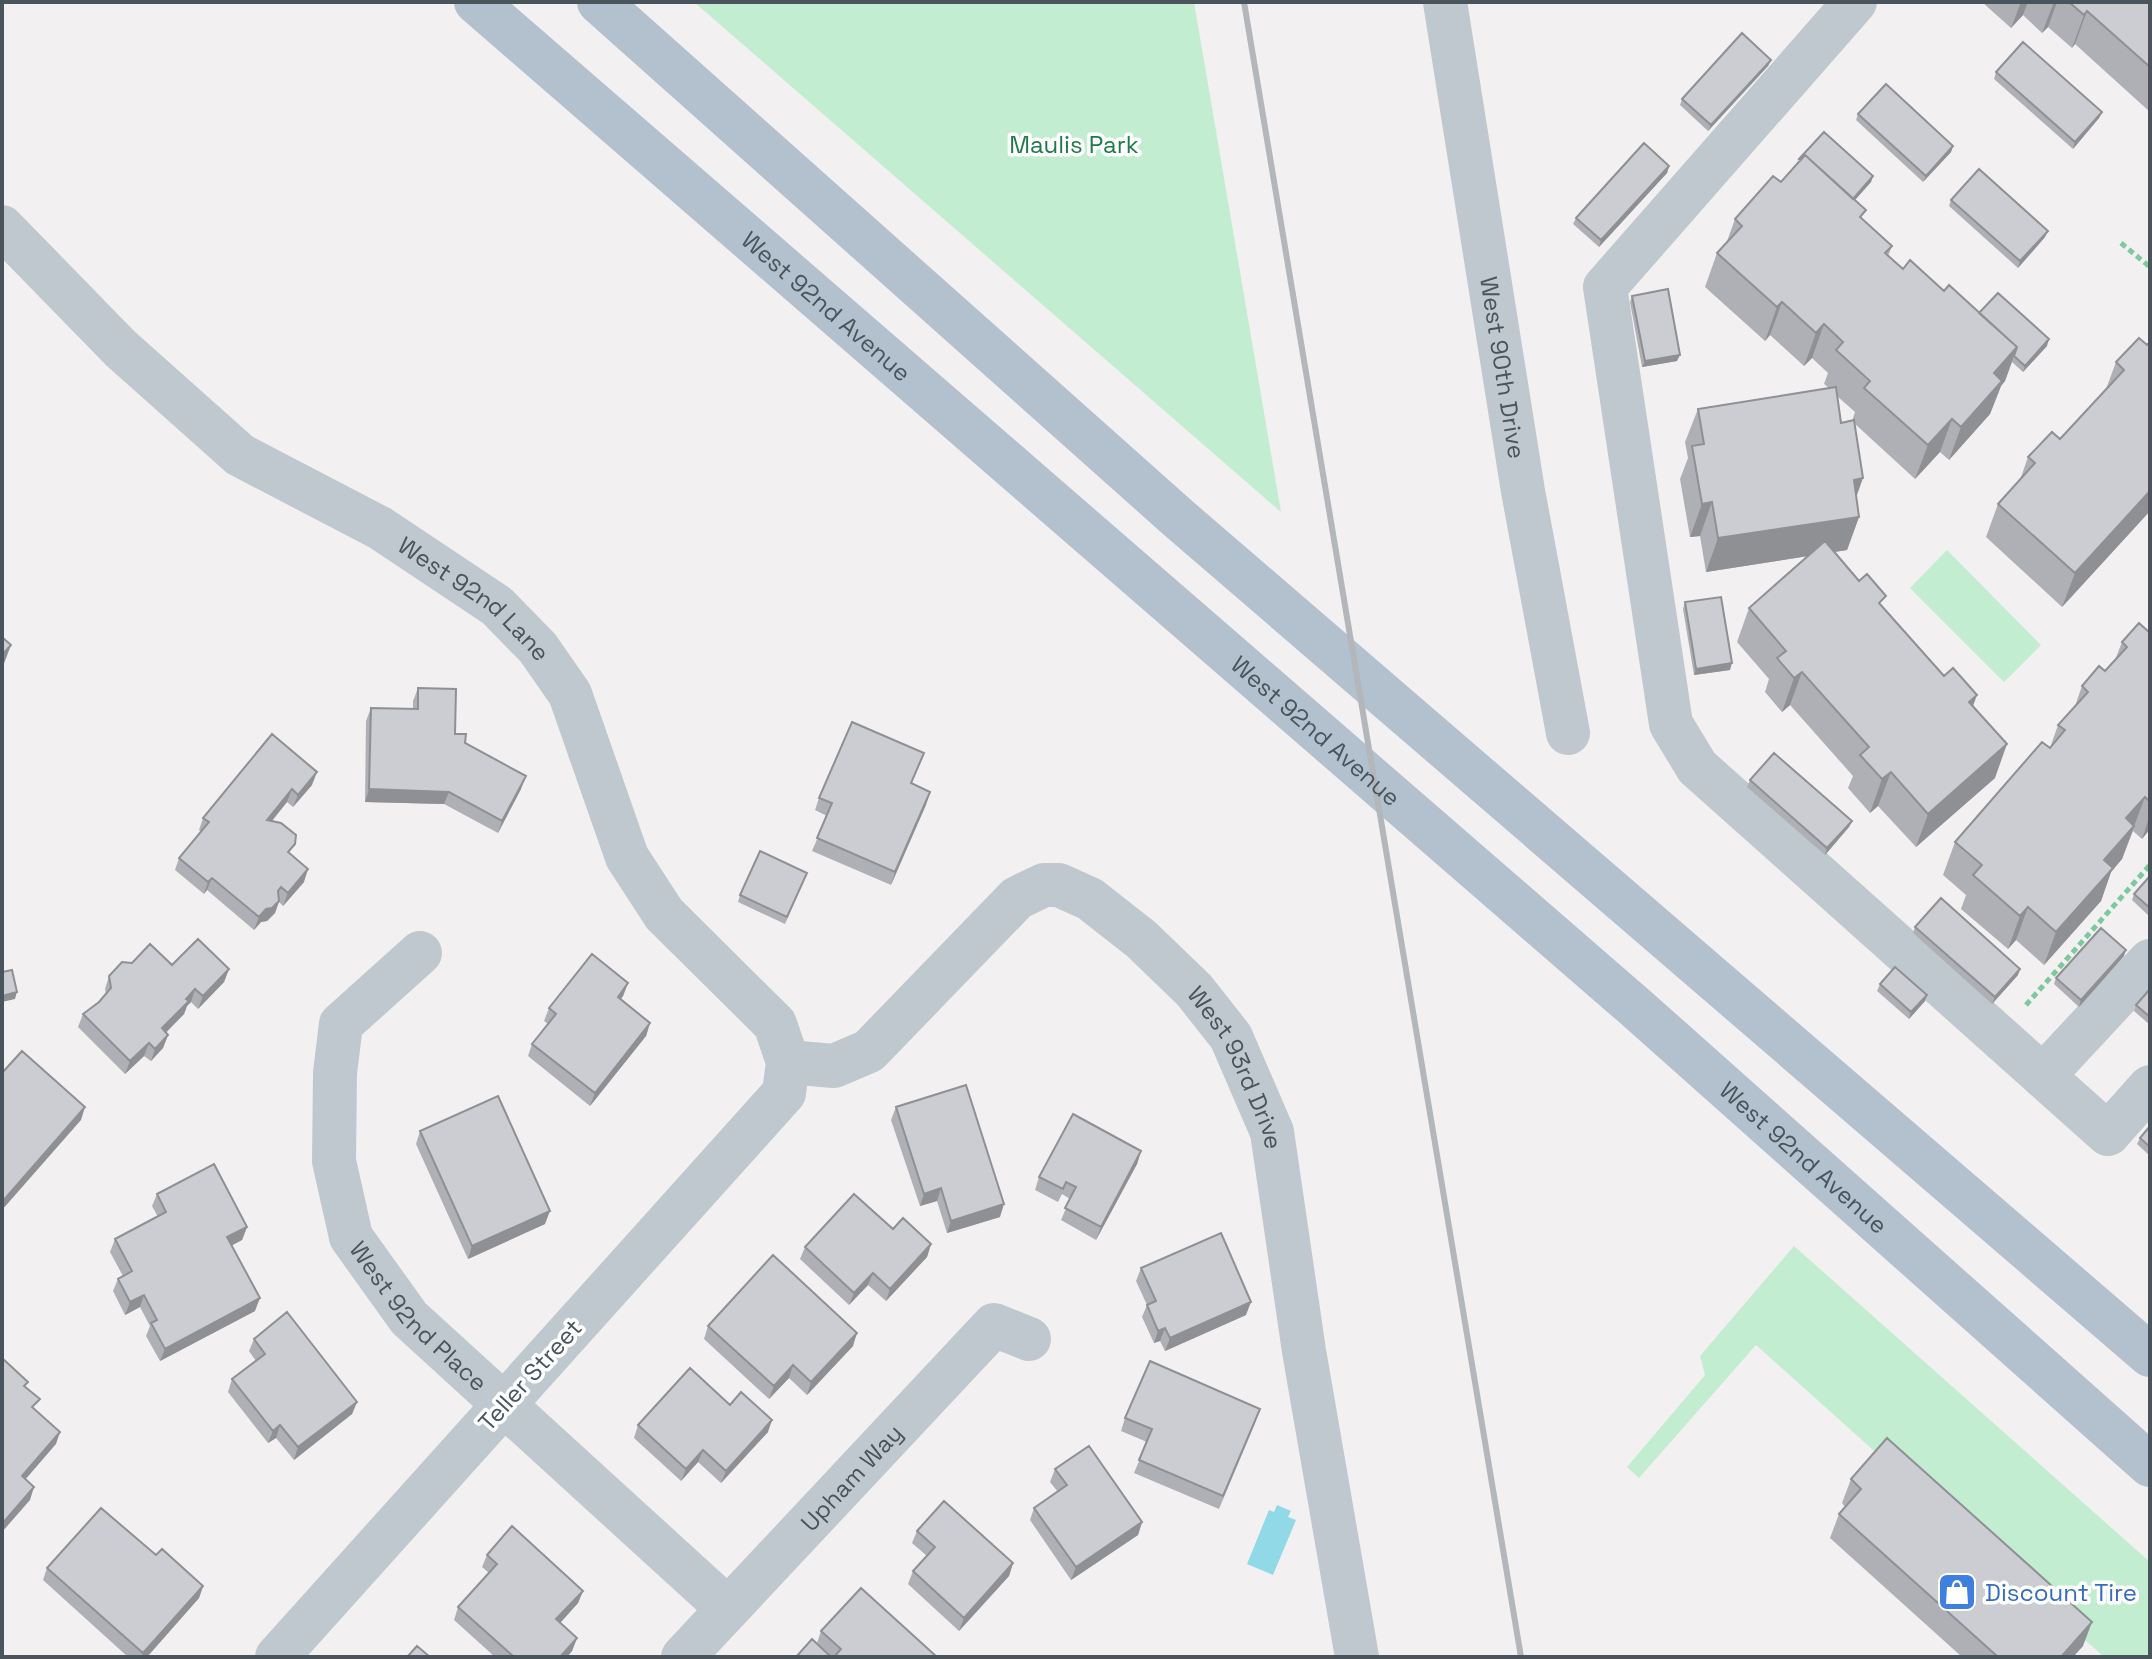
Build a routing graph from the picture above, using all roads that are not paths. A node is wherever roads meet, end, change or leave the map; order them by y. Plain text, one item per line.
1 (476, 2) edge
2 (599, 2) edge
3 (1445, 2) edge
4 (1855, 2) edge
5 (2, 227) edge
6 (1568, 733) dead end
7 (420, 953) dead end
8 (2150, 961) edge
9 (2043, 1076) junction
10 (786, 1077) junction
11 (2150, 1087) edge
12 (1029, 1339) dead end
13 (2150, 1355) edge
14 (503, 1405) junction
15 (2150, 1465) edge
16 (727, 1608) junction
17 (277, 1657) edge
18 (683, 1657) edge
19 (1357, 1657) edge

1 - 15 main road, West 92nd Avenue
2 - 13 main road
3 - 6 street, West 90th Drive
4 - 9 street
5 - 10 street, West 92nd Lane
7 - 14 street, West 92nd Place
8 - 9 street
9 - 11 street
10 - 14 street, Teller Street
10 - 19 street, West 93rd Drive
12 - 16 street, Upham Way
14 - 16 street, West 92nd Place
14 - 17 street, Teller Street
16 - 18 street, Upham Way

